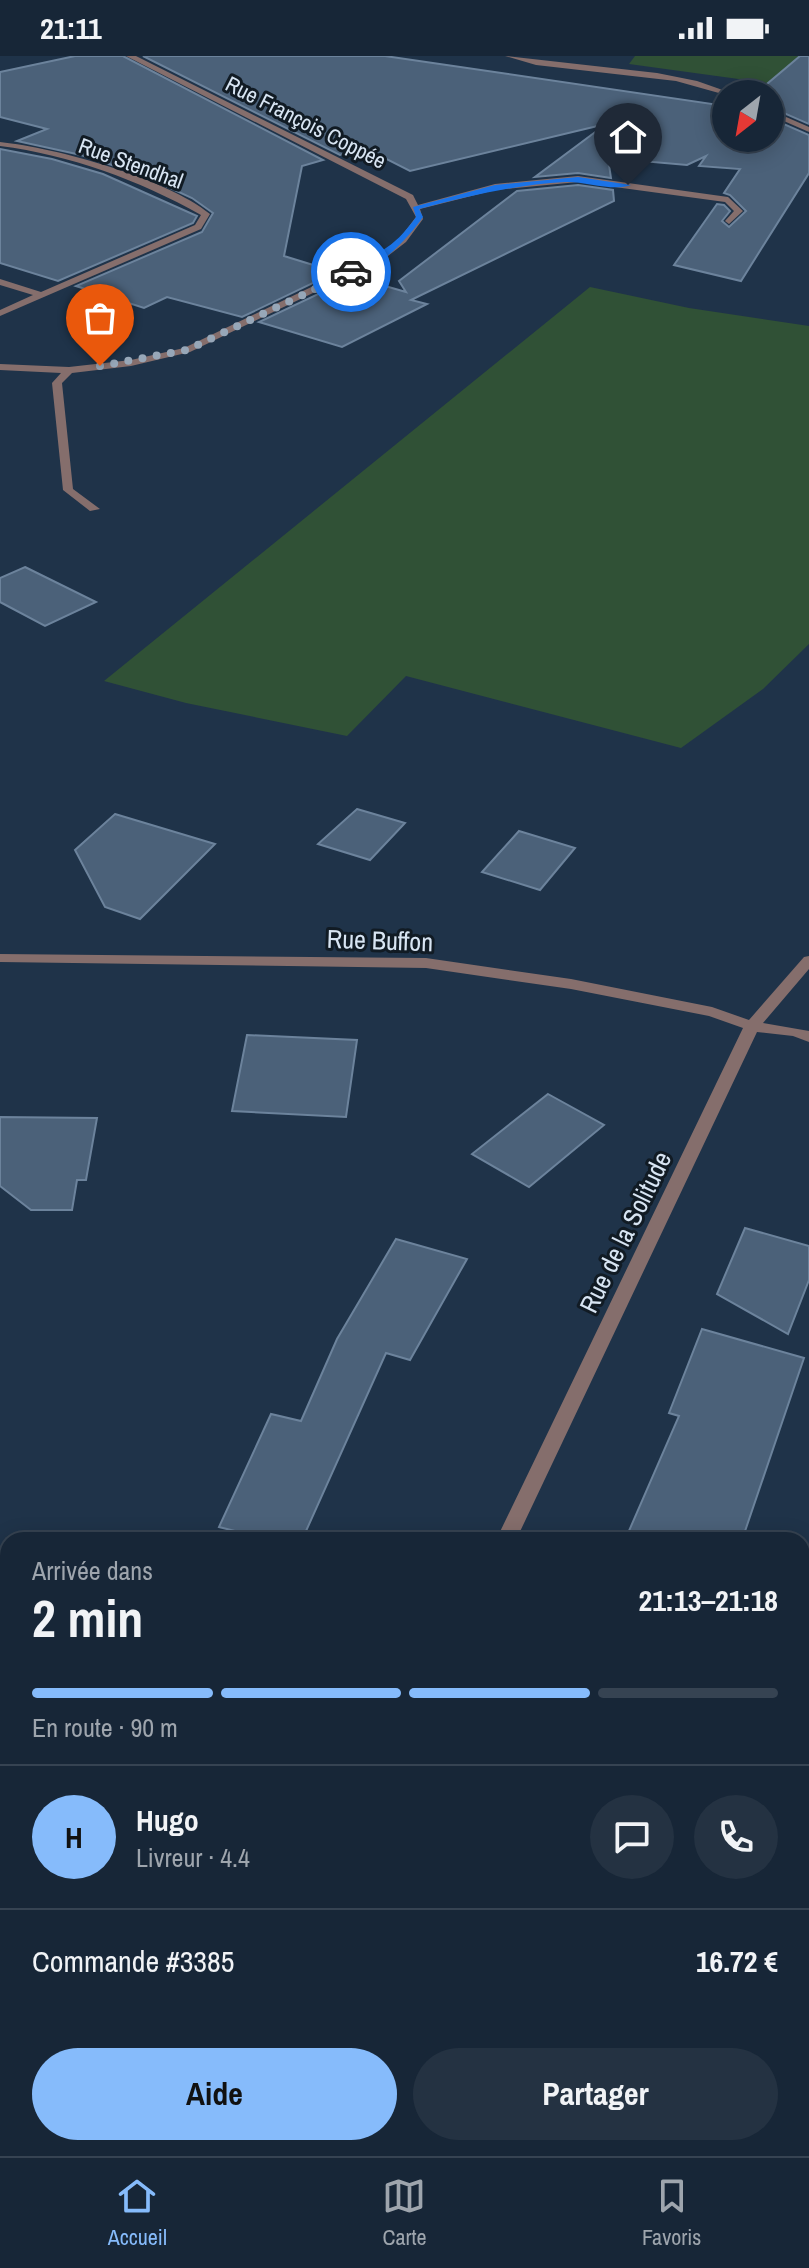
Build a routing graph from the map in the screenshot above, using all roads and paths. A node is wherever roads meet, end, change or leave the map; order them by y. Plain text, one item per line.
1 (130, 56) edge
2 (509, 56) edge
3 (712, 87) edge
4 (784, 118) edge
5 (809, 130) edge
6 (0, 144) edge
7 (415, 208) junction
8 (729, 221) dead end
9 (0, 282) edge
10 (42, 295) junction
11 (0, 313) edge
12 (0, 367) edge
13 (69, 370) junction
14 (94, 509) dead end
15 (0, 958) edge
16 (809, 960) edge
17 (752, 1026) junction
18 (809, 1037) edge
19 (510, 1532) edge

1 - 7 street, Rue François Coppée
2 - 3 street
4 - 5 street
6 - 10 street, Rue Stendhal
7 - 8 street
7 - 13 street
9 - 10 street
10 - 11 street, Rue Stendhal
12 - 13 street
13 - 14 street
15 - 17 street, Rue Buffon
16 - 17 street, Rue de la Solitude
17 - 18 street, Rue Buffon
17 - 19 street, Rue de la Solitude

